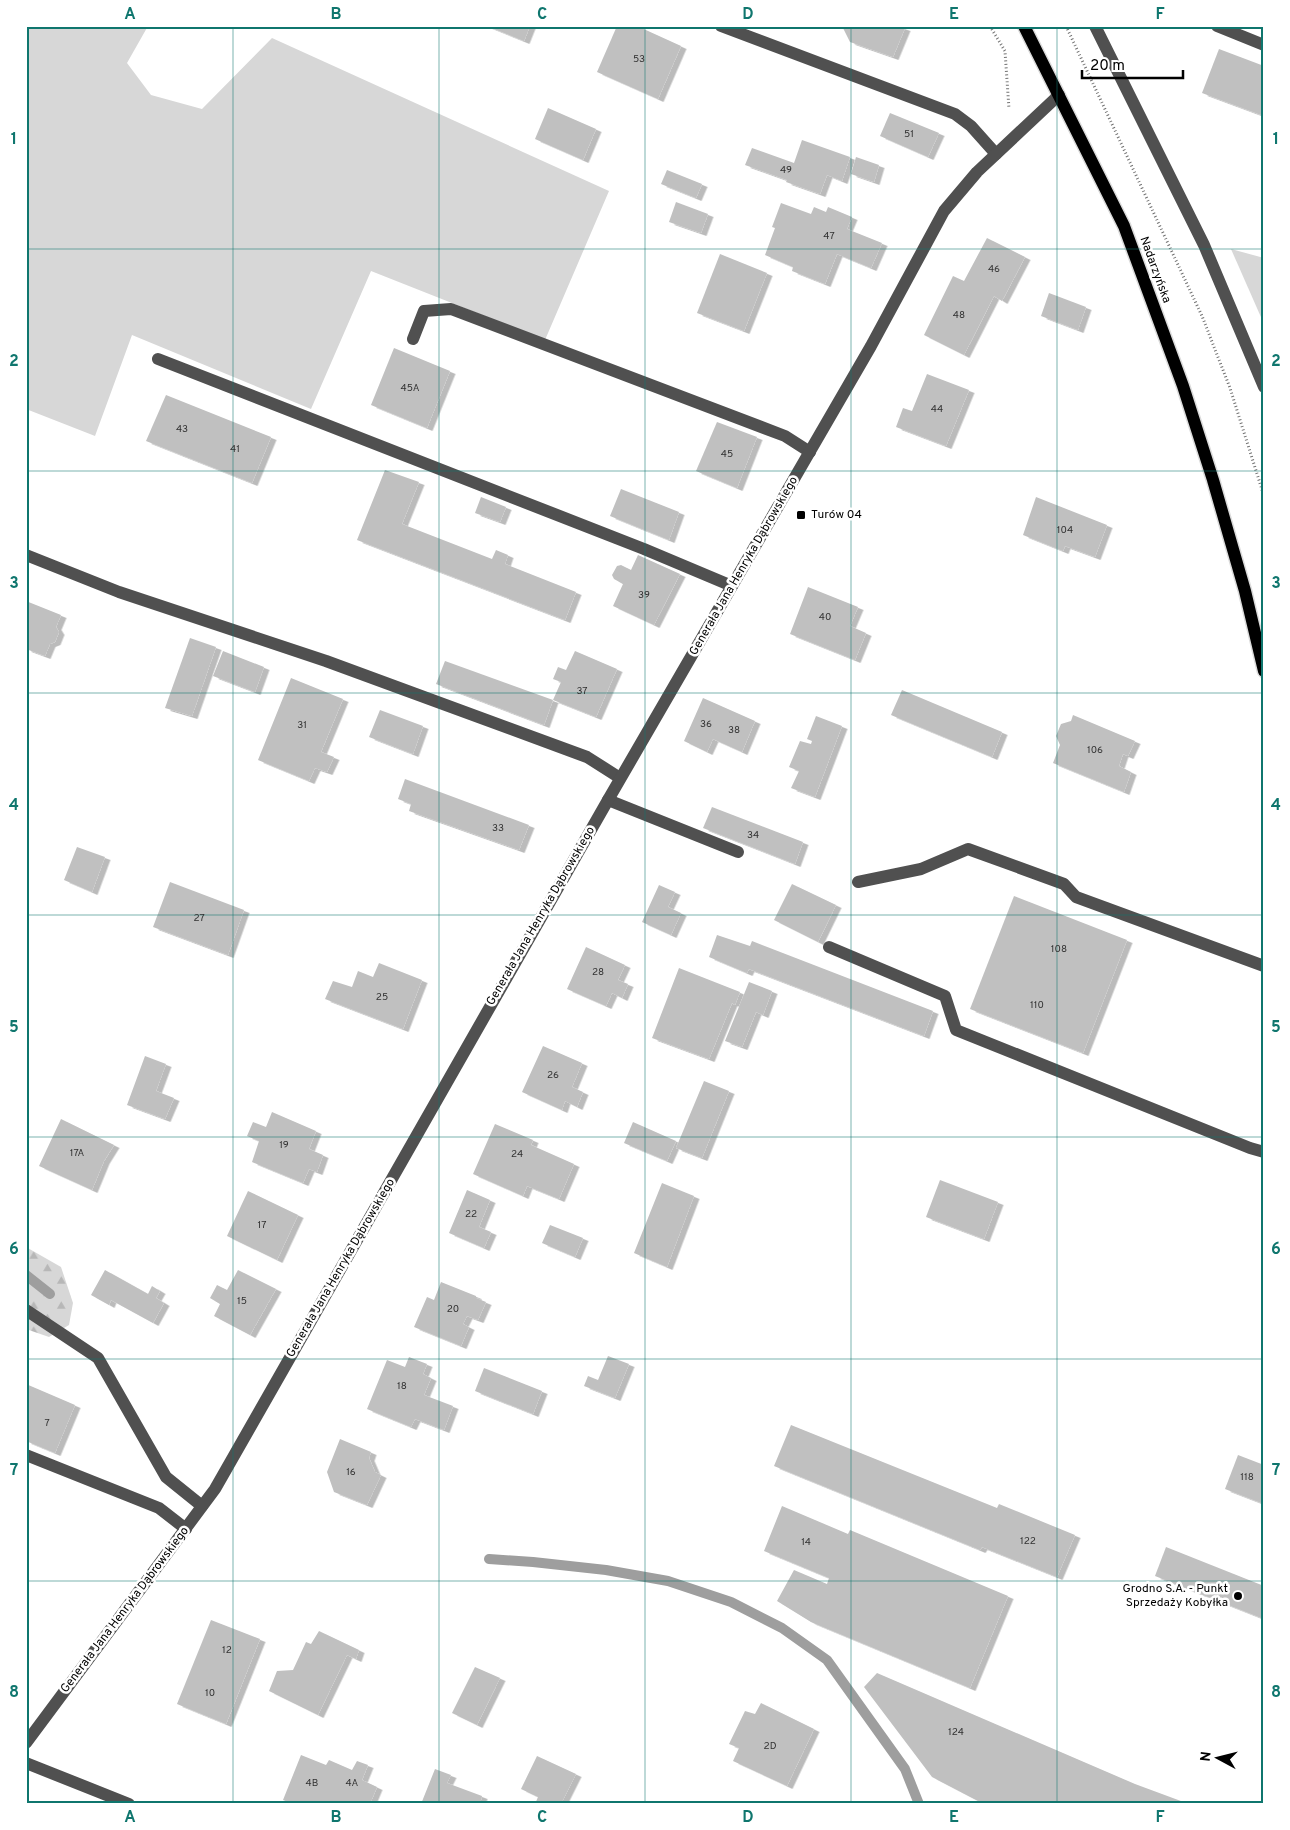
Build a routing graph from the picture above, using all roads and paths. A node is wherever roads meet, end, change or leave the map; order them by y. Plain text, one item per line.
1 (722, 26) edge
2 (990, 26) edge
3 (1024, 26) edge
4 (1066, 26) edge
5 (1095, 26) edge
6 (1217, 26) edge
7 (1264, 44) edge
8 (1059, 95) junction
9 (1009, 111) dead end
10 (996, 154) junction
11 (413, 339) dead end
12 (1258, 356) edge
13 (158, 359) dead end
14 (1264, 387) edge
15 (810, 452) junction
16 (1264, 496) edge
17 (26, 555) edge
18 (732, 586) junction
19 (1264, 672) edge
20 (620, 778) junction
21 (608, 800) junction
22 (738, 852) dead end
23 (858, 882) dead end
24 (829, 947) dead end
25 (1264, 966) edge
26 (1264, 1152) edge
27 (26, 1310) edge
28 (26, 1455) edge
29 (202, 1506) junction
30 (186, 1529) junction
31 (26, 1743) edge
32 (26, 1763) edge
33 (129, 1804) edge

1 - 10 street
2 - 9 path
3 - 8 main road, Nadarzyńska
4 - 16 path
5 - 12 street
6 - 7 street
8 - 10 street, Generała Jana Henryka Dąbrowskiego
8 - 19 main road, Nadarzyńska
10 - 15 street, Generała Jana Henryka Dąbrowskiego
11 - 15 street
12 - 14 street
13 - 18 street
15 - 18 street, Generała Jana Henryka Dąbrowskiego
17 - 20 street
18 - 20 street, Generała Jana Henryka Dąbrowskiego
20 - 21 street, Generała Jana Henryka Dąbrowskiego
21 - 22 street
21 - 29 street, Generała Jana Henryka Dąbrowskiego
23 - 25 street
24 - 26 street
27 - 29 street
28 - 30 street
29 - 30 street, Generała Jana Henryka Dąbrowskiego
30 - 31 street, Generała Jana Henryka Dąbrowskiego
32 - 33 street

